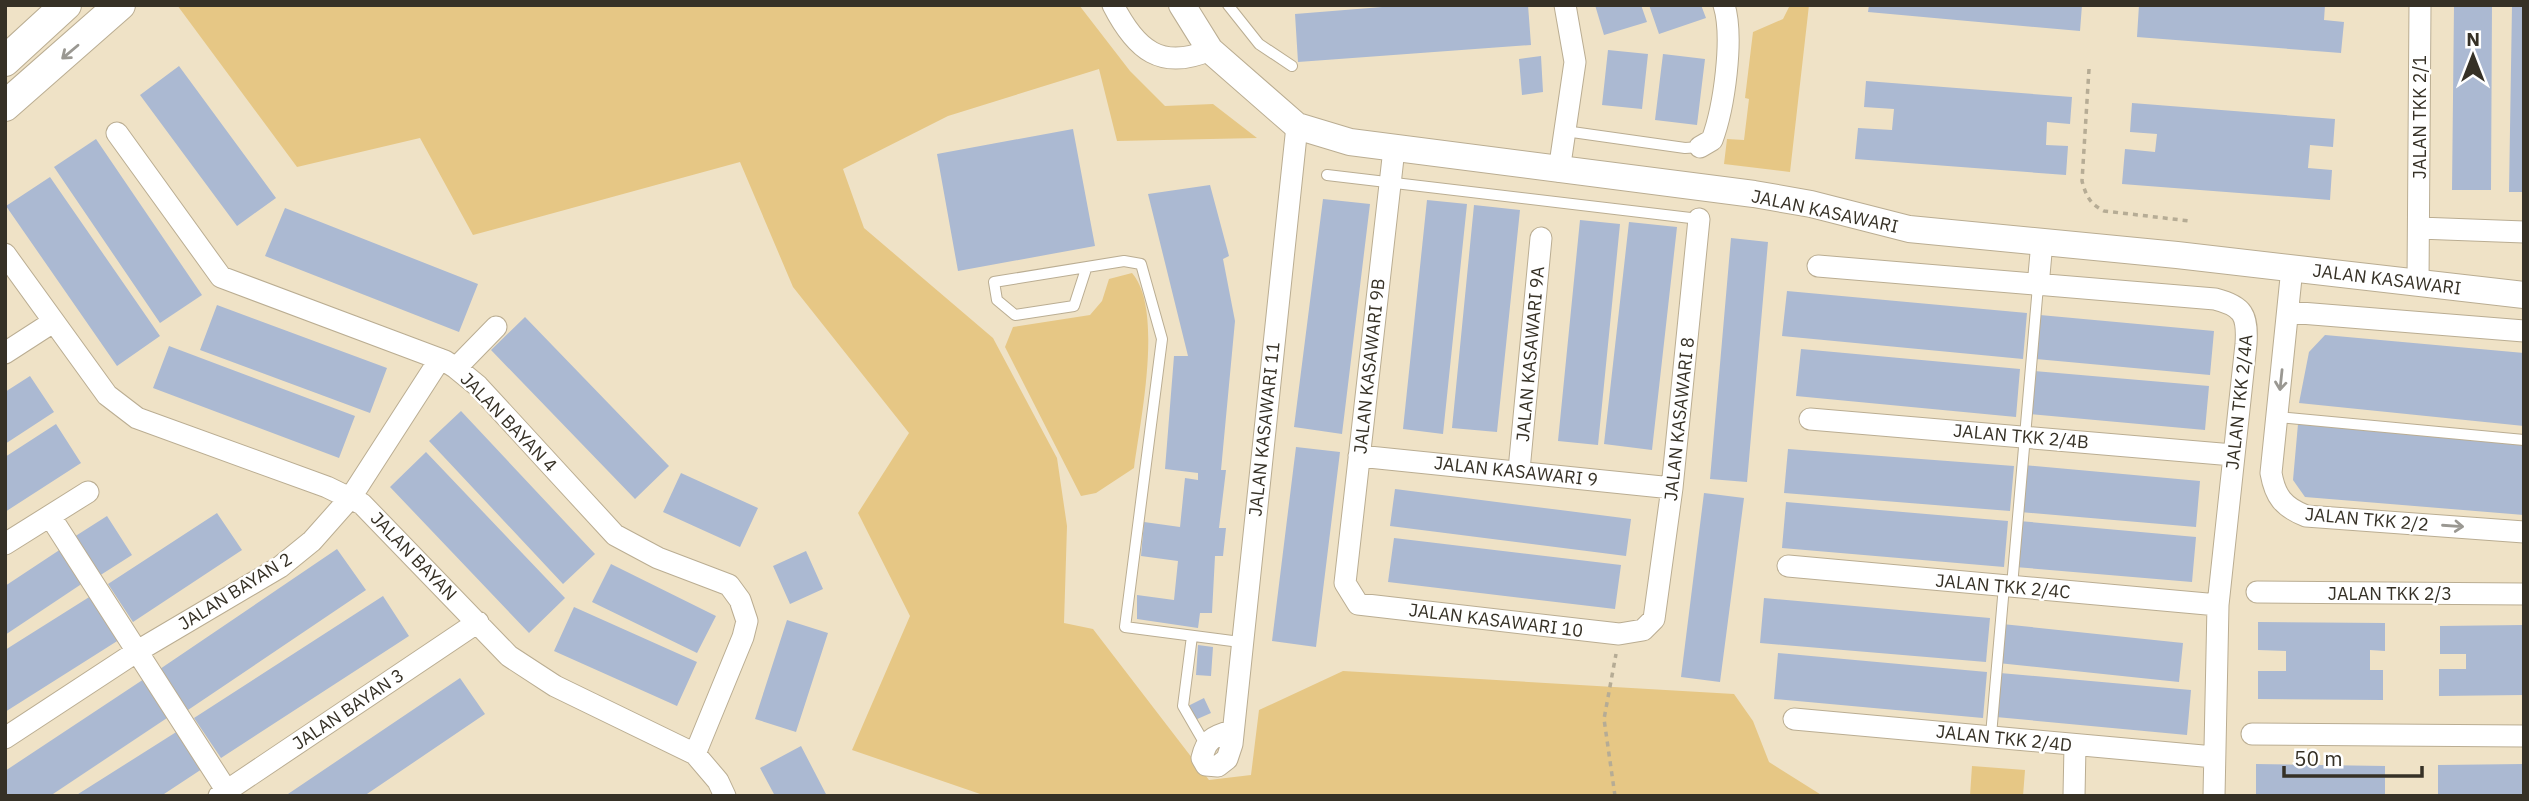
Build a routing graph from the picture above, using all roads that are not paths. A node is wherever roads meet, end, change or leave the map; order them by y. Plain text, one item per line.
1 (66, 5) edge
2 (120, 5) edge
3 (1113, 5) edge
4 (1182, 5) edge
5 (1228, 5) edge
6 (1565, 5) edge
7 (1724, 5) edge
8 (2420, 5) edge
9 (1210, 50) junction
10 (5, 61) edge
11 (1292, 66) dead end
12 (5, 106) edge
13 (1297, 126) junction
14 (1565, 131) junction
15 (117, 133) dead end
16 (1700, 147) joint
17 (1394, 149) junction
18 (1559, 171) junction
19 (1327, 175) dead end
20 (1390, 183) junction
21 (1699, 219) joint
22 (2419, 228) junction
23 (2524, 232) edge
24 (1541, 238) dead end
25 (2042, 242) junction
26 (5, 254) edge
27 (1818, 266) dead end
28 (2292, 268) junction
29 (1086, 269) junction
30 (2418, 283) junction
31 (2038, 286) junction
32 (2524, 295) edge
33 (2288, 312) junction
34 (53, 322) junction
35 (496, 327) dead end
36 (2524, 331) edge
37 (5, 354) edge
38 (448, 364) junction
39 (2277, 417) junction
40 (1810, 419) dead end
41 (2025, 436) junction
42 (2524, 440) edge
43 (2233, 455) junction
44 (1359, 456) junction
45 (1519, 470) junction
46 (1672, 488) junction
47 (88, 492) dead end
48 (351, 496) junction
49 (50, 516) junction
50 (2524, 532) edge
51 (5, 544) edge
52 (1788, 566) dead end
53 (1345, 583) joint
54 (2008, 586) junction
55 (2257, 592) dead end
56 (2524, 594) edge
57 (2218, 605) junction
58 (1654, 619) joint
59 (478, 622) junction
60 (1192, 635) junction
61 (1240, 642) junction
62 (136, 652) junction
63 (1794, 719) dead end
64 (2252, 734) dead end
65 (1991, 735) junction
66 (2524, 736) edge
67 (5, 738) edge
68 (1205, 744) joint
69 (2075, 746) junction
70 (695, 754) junction
71 (2214, 757) junction
72 (225, 794) edge
73 (726, 796) edge
74 (2074, 796) edge
75 (2214, 796) edge

1 - 10 main road
2 -> 12 main road
3 - 9 street
4 - 9 street, JALAN KASAWARI
5 - 11 lane
6 - 14 street
7 - 16 street
8 - 22 street, JALAN TKK 2/1
9 - 13 street, JALAN KASAWARI
13 - 17 street, JALAN KASAWARI
13 - 61 street, JALAN KASAWARI 11
14 - 16 lane
14 - 18 street
15 - 38 street, JALAN BAYAN 4
17 - 18 street, JALAN KASAWARI
17 - 20 street, JALAN KASAWARI 9B
18 - 25 street, JALAN KASAWARI
19 - 20 lane
20 - 21 lane
20 - 44 street, JALAN KASAWARI 9B
21 - 46 street, JALAN KASAWARI 8
22 - 23 street
22 - 30 street, JALAN TKK 2/1
24 - 45 street, JALAN KASAWARI 9A
25 - 28 street, JALAN KASAWARI
25 - 31 street
26 - 34 street, JALAN BAYAN
27 - 31 street, JALAN TKK 2/4A
28 - 30 street, JALAN KASAWARI
28 - 33 street, JALAN TKK 2/2
29 - 29 lane
29 - 60 lane
30 - 32 street, JALAN KASAWARI
31 - 41 lane
31 - 43 street, JALAN TKK 2/4A
33 - 36 street
33 -> 39 street, JALAN TKK 2/2
34 - 37 street
34 - 48 street, JALAN BAYAN
35 - 38 street, JALAN BAYAN 2
38 - 48 street, JALAN BAYAN 2
38 - 70 street, JALAN BAYAN 4
39 - 42 lane
39 -> 50 street, JALAN TKK 2/2
40 - 41 street, JALAN TKK 2/4B
41 - 43 street, JALAN TKK 2/4B
41 - 54 lane
43 - 57 street, JALAN TKK 2/4A
44 - 45 street, JALAN KASAWARI 9
44 - 53 street, JALAN KASAWARI 9B
45 - 46 street, JALAN KASAWARI 9
46 - 58 street, JALAN KASAWARI 8
47 - 49 street
48 - 59 street, JALAN BAYAN
48 - 62 street, JALAN BAYAN 2
49 - 51 street
49 - 62 street
52 - 54 street, JALAN TKK 2/4C
53 - 58 street, JALAN KASAWARI 10
54 - 57 street, JALAN TKK 2/4C
54 - 65 lane
55 - 56 street, JALAN TKK 2/3
57 - 71 street, JALAN TKK 2/4A
59 - 70 street, JALAN BAYAN
59 - 72 street, JALAN BAYAN 3
60 - 61 lane
60 - 68 lane
61 - 68 street, JALAN KASAWARI 11
62 - 67 street, JALAN BAYAN 2
62 - 72 street
63 - 65 street, JALAN TKK 2/4D
64 - 66 street
65 - 69 street, JALAN TKK 2/4D
69 - 71 street, JALAN TKK 2/4D
69 - 74 street
70 - 73 street, JALAN BAYAN
71 - 75 street, JALAN TKK 2/4A

